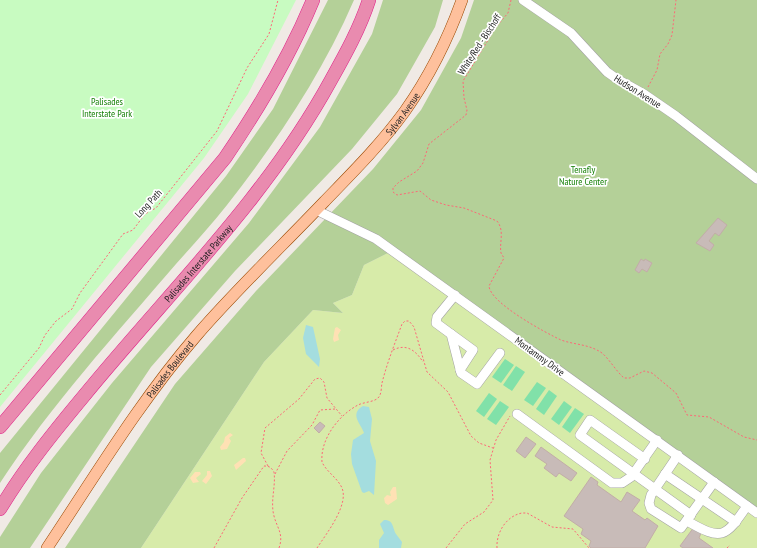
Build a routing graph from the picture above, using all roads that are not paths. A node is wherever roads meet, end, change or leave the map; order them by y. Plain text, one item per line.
1 (313, 0) edge
2 (370, 0) edge
3 (462, 0) edge
4 (523, 0) edge
5 (757, 179) edge
6 (316, 210) junction
7 (455, 295) junction
8 (451, 334) junction
9 (500, 353) dead end
10 (460, 370) junction
11 (517, 414) road end
12 (0, 427) edge
13 (657, 440) junction
14 (678, 456) junction
15 (644, 459) junction
16 (633, 474) junction
17 (665, 474) junction
18 (714, 482) junction
19 (654, 490) junction
20 (702, 500) junction
21 (747, 506) junction
22 (0, 509) edge
23 (757, 513) edge
24 (686, 521) junction
25 (736, 522) junction
26 (47, 548) edge

1 - 12 highway
2 - 22 highway, Palisades Interstate Parkway
3 - 6 main road, Sylvan Avenue
4 - 5 street, Hudson Avenue
6 - 7 street, Montammy Drive
6 - 26 main road, Palisades Boulevard
7 - 8 street
7 - 13 street, Montammy Drive
8 - 10 street
8 - 10 street
9 - 10 street
11 - 16 street
13 - 14 street, Montammy Drive
13 - 15 street
14 - 17 street
14 - 18 street, Montammy Drive
15 - 16 street
15 - 16 street
16 - 19 street
17 - 19 street
17 - 20 street
18 - 20 street
18 - 21 street, Montammy Drive
19 - 24 street
19 - 24 street
20 - 24 street
20 - 25 street
21 - 23 street, Montammy Drive
21 - 25 street
24 - 25 street

